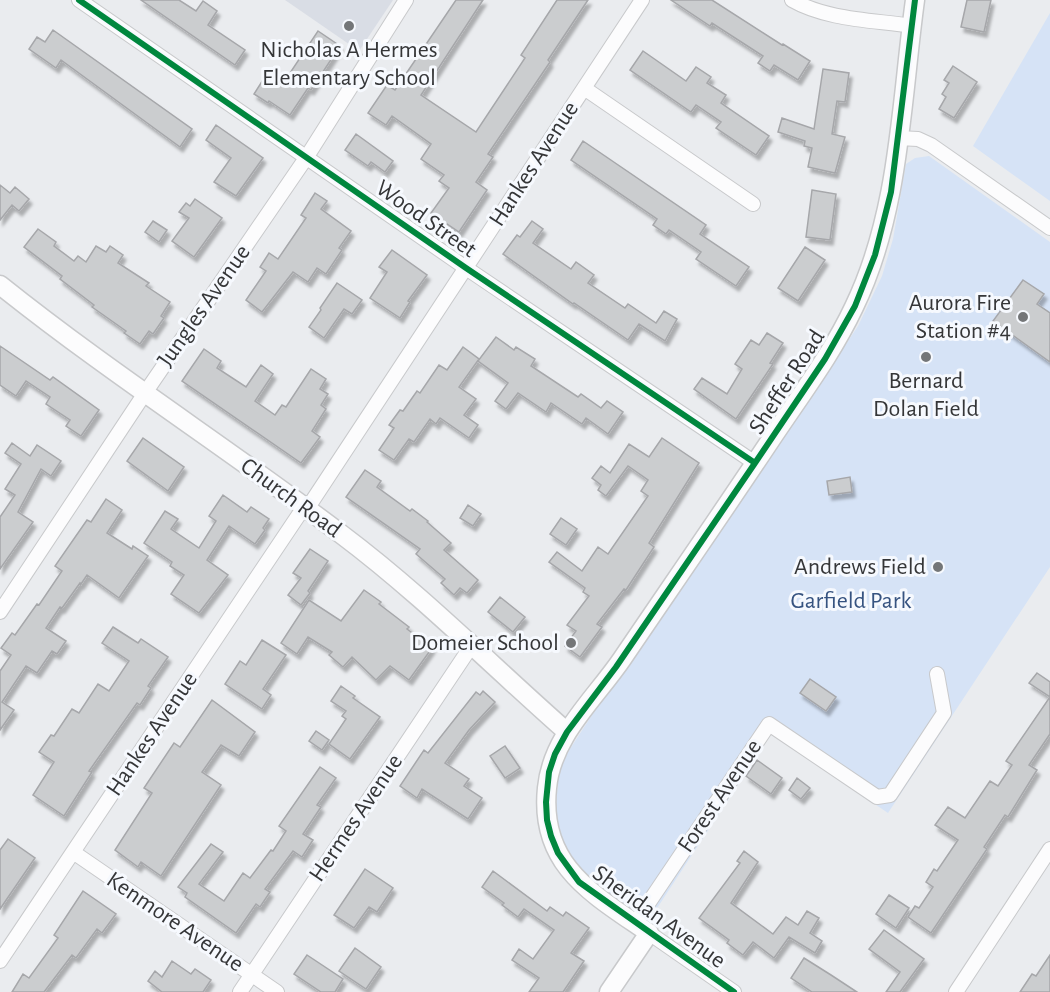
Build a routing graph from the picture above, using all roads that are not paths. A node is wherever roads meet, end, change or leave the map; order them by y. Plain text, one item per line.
1 (79, 0) edge
2 (406, 0) edge
3 (642, 0) edge
4 (792, 0) edge
5 (915, 0) edge
6 (912, 26) junction
7 (584, 88) junction
8 (898, 138) junction
9 (306, 158) junction
10 (753, 204) dead end
11 (1050, 228) edge
12 (466, 268) junction
13 (0, 285) edge
14 (145, 393) junction
15 (755, 463) junction
16 (305, 508) junction
17 (0, 612) edge
18 (472, 645) junction
19 (937, 674) dead end
20 (567, 732) junction
21 (1050, 849) edge
22 (73, 852) junction
23 (642, 928) junction
24 (0, 961) edge
25 (251, 974) junction
26 (240, 992) edge
27 (277, 992) edge
28 (609, 992) edge
29 (734, 992) edge
30 (956, 992) edge

1 - 9 street, Wood Street
2 - 9 street, Jungles Avenue
3 - 7 street, Hankes Avenue
4 - 6 street
5 - 6 street, Sheffer Road
6 - 8 street, Sheffer Road
7 - 10 street
7 - 12 street, Hankes Avenue
8 - 11 street
8 - 15 street, Sheffer Road
9 - 12 street, Wood Street
9 - 14 street, Jungles Avenue
12 - 15 street, Wood Street
12 - 16 street, Hankes Avenue
13 - 14 street, Church Road
14 - 16 street, Church Road
14 - 17 street, Jungles Avenue
15 - 20 street, Sheffer Road
16 - 18 street, Church Road
16 - 22 street, Hankes Avenue
18 - 20 street, Church Road
18 - 25 street, Hermes Avenue
19 - 23 street, Forest Avenue
20 - 23 street, Sheridan Avenue
21 - 30 street
22 - 24 street, Hankes Avenue
22 - 25 street, Kenmore Avenue
23 - 28 street, Forest Avenue
23 - 29 street, Sheridan Avenue
25 - 26 street, Hermes Avenue
25 - 27 street, Kenmore Avenue

